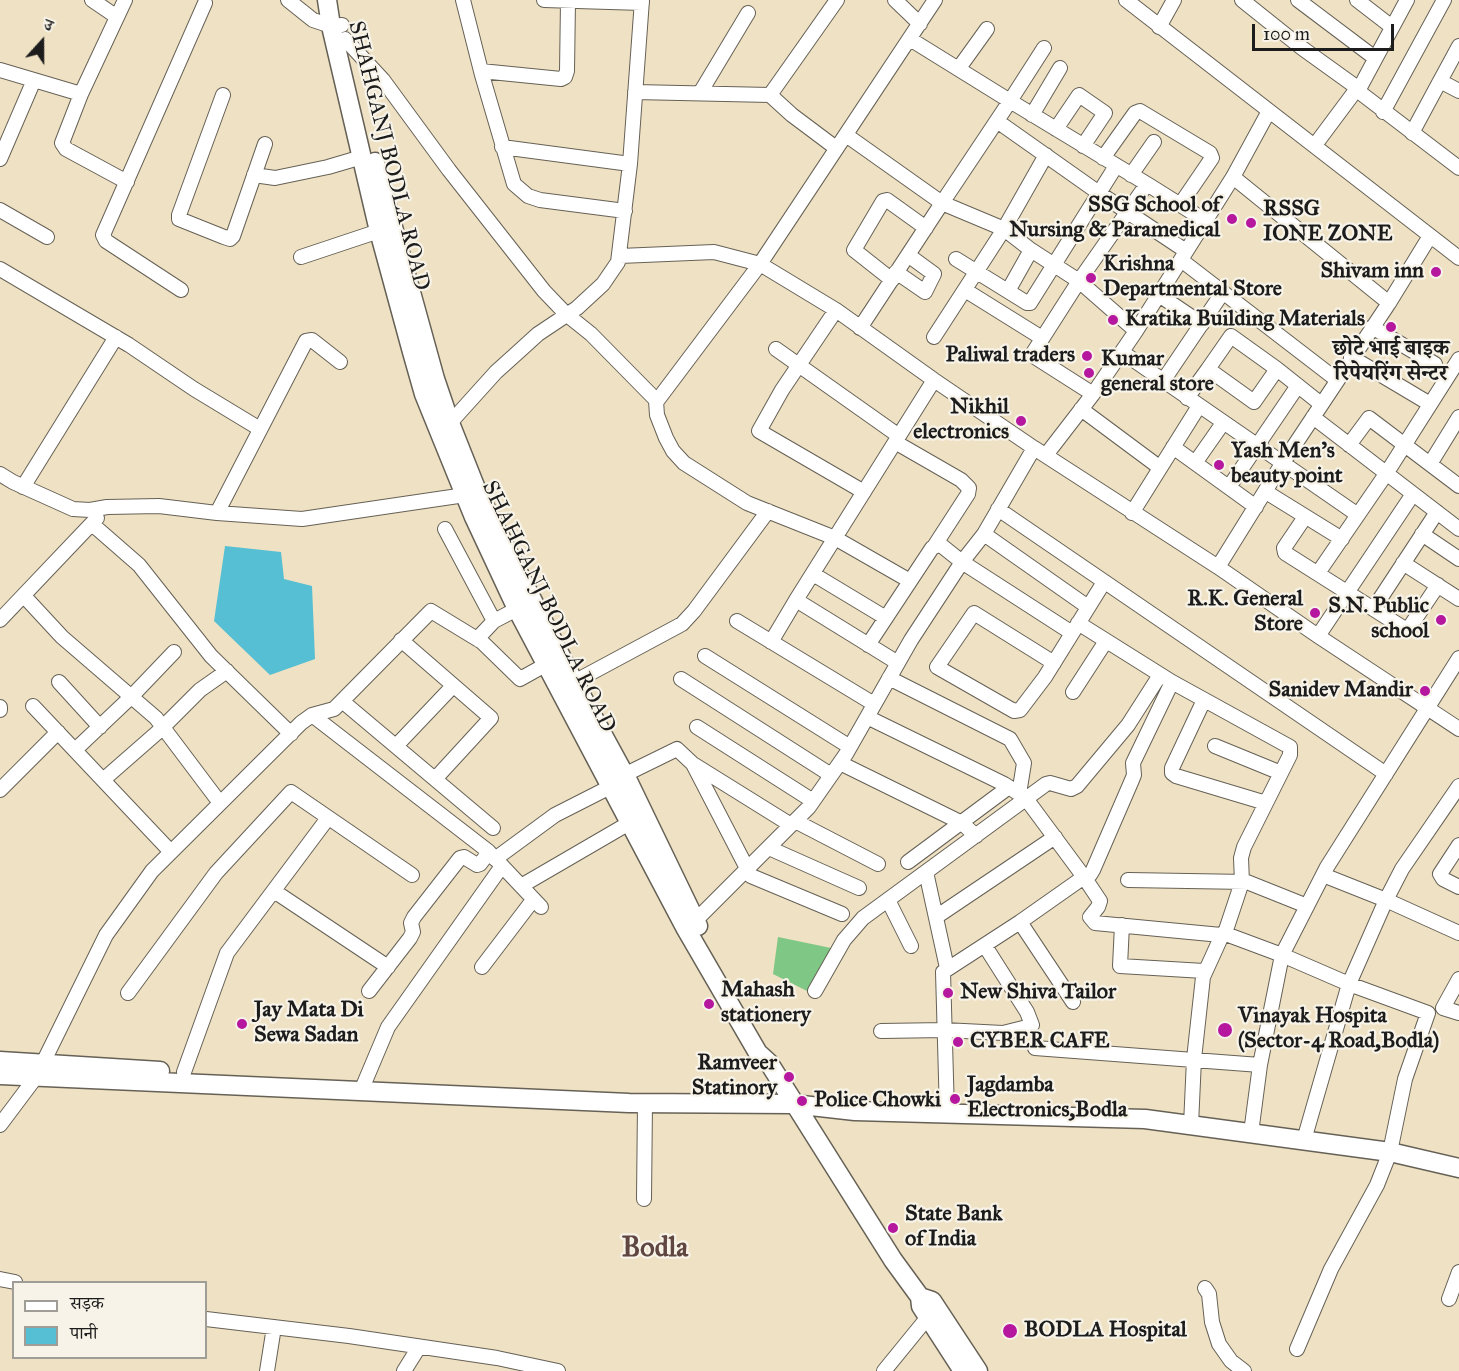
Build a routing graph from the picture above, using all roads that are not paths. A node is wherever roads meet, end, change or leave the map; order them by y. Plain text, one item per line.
1 (92, 0) edge
2 (125, 0) edge
3 (288, 0) edge
4 (327, 0) edge
5 (338, 0) edge
6 (463, 0) edge
7 (544, 0) edge
8 (837, 0) edge
9 (895, 0) edge
10 (935, 0) edge
11 (1126, 0) edge
12 (1174, 0) edge
13 (1298, 0) edge
14 (1357, 0) edge
15 (1407, 0) edge
16 (1444, 0) edge
17 (207, 1) edge
18 (568, 1) edge
19 (642, 1) edge
20 (1250, 3) edge
21 (748, 13) dead end
22 (117, 17) junction
23 (920, 24) junction
24 (1160, 27) junction
25 (1392, 27) junction
26 (987, 29) dead end
27 (339, 30) junction
28 (910, 39) junction
29 (1459, 46) edge
30 (1044, 48) dead end
31 (1375, 58) junction
32 (959, 68) junction
33 (1060, 68) dead end
34 (0, 70) edge
35 (481, 71) junction
36 (34, 80) junction
37 (1440, 81) junction
38 (1358, 90) junction
39 (1459, 91) edge
40 (635, 92) junction
41 (700, 93) junction
42 (81, 94) junction
43 (223, 95) dead end
44 (770, 95) junction
45 (1010, 101) junction
46 (1269, 111) junction
47 (1383, 111) junction
48 (1032, 115) junction
49 (997, 121) junction
50 (1056, 129) junction
51 (1412, 133) junction
52 (846, 135) junction
53 (1154, 142) dead end
54 (265, 144) dead end
55 (1315, 145) junction
56 (1083, 146) junction
57 (502, 147) junction
58 (836, 148) junction
59 (362, 156) junction
60 (1047, 156) junction
61 (1103, 158) junction
62 (0, 159) edge
63 (630, 164) junction
64 (1116, 166) junction
65 (1459, 168) edge
66 (254, 175) junction
67 (1131, 175) junction
68 (1233, 177) junction
69 (127, 182) junction
70 (1147, 184) junction
71 (1099, 193) junction
72 (942, 203) junction
73 (1180, 205) junction
74 (0, 210) edge
75 (625, 211) junction
76 (1127, 212) junction
77 (1206, 221) junction
78 (926, 228) junction
79 (1004, 229) junction
80 (379, 231) junction
81 (1430, 236) junction
82 (47, 237) dead end
83 (1031, 250) junction
84 (908, 255) junction
85 (620, 256) junction
86 (1184, 256) junction
87 (301, 257) dead end
88 (1459, 258) edge
89 (956, 259) dead end
90 (760, 264) junction
91 (1055, 265) junction
92 (0, 269) edge
93 (977, 272) junction
94 (894, 276) junction
95 (1079, 281) junction
96 (181, 290) dead end
97 (965, 290) junction
98 (1008, 291) junction
99 (1223, 292) junction
100 (1159, 295) junction
101 (1389, 303) junction
102 (836, 310) junction
103 (566, 314) junction
104 (1202, 324) junction
105 (1372, 327) junction
106 (860, 328) junction
107 (1136, 331) junction
108 (934, 336) dead end
109 (116, 337) junction
110 (1042, 338) junction
111 (776, 349) dead end
112 (1122, 352) junction
113 (1352, 357) junction
114 (1459, 359) edge
115 (340, 362) dead end
116 (800, 364) junction
117 (1435, 364) dead end
118 (1208, 369) junction
119 (1277, 369) junction
120 (933, 380) junction
121 (1336, 380) junction
122 (1163, 381) junction
123 (1297, 387) junction
124 (1093, 394) junction
125 (656, 401) junction
126 (1193, 402) junction
127 (1321, 404) junction
128 (1430, 404) junction
129 (1081, 409) junction
130 (1313, 417) junction
131 (1459, 417) edge
132 (450, 423) junction
133 (1223, 423) junction
134 (260, 429) junction
135 (897, 439) junction
136 (1349, 445) junction
137 (1405, 445) junction
138 (1256, 446) junction
139 (1173, 447) junction
140 (1040, 452) junction
141 (1195, 463) junction
142 (1282, 464) junction
143 (1430, 464) junction
144 (1159, 467) junction
145 (0, 474) edge
146 (1386, 474) junction
147 (1458, 482) edge
148 (23, 487) junction
149 (1228, 487) junction
150 (864, 492) junction
151 (1266, 492) junction
152 (1413, 494) junction
153 (465, 495) junction
154 (107, 507) junction
155 (1256, 507) junction
156 (998, 508) junction
157 (768, 511) junction
158 (1437, 512) junction
159 (217, 513) junction
160 (1132, 513) junction
161 (1358, 514) junction
162 (1305, 517) junction
163 (92, 524) junction
164 (445, 529) dead end
165 (1459, 529) edge
166 (984, 534) junction
167 (1422, 534) junction
168 (835, 538) junction
169 (1342, 539) junction
170 (934, 545) junction
171 (1459, 559) edge
172 (962, 562) junction
173 (1403, 563) junction
174 (1218, 567) junction
175 (1318, 573) junction
176 (813, 574) junction
177 (910, 581) junction
178 (1104, 582) junction
179 (1438, 585) junction
180 (1349, 592) junction
181 (24, 596) junction
182 (1459, 599) edge
183 (796, 600) junction
184 (1088, 607) junction
185 (1374, 608) junction
186 (517, 609) junction
187 (886, 618) junction
188 (0, 620) edge
189 (494, 621) junction
190 (737, 621) dead end
191 (1075, 628) junction
192 (1318, 636) junction
193 (477, 639) junction
194 (401, 640) junction
195 (1106, 641) junction
196 (771, 642) junction
197 (868, 645) junction
198 (174, 652) dead end
199 (705, 656) dead end
200 (1459, 658) edge
201 (898, 663) junction
202 (1054, 663) junction
203 (547, 664) junction
204 (227, 671) junction
205 (889, 678) junction
206 (681, 679) dead end
207 (1166, 679) junction
208 (59, 682) dead end
209 (574, 682) junction
210 (453, 686) junction
211 (1072, 692) dead end
212 (131, 697) junction
213 (342, 700) junction
214 (1204, 700) junction
215 (874, 704) junction
216 (33, 706) dead end
217 (1428, 707) junction
218 (312, 715) junction
219 (867, 717) junction
220 (100, 727) junction
221 (164, 727) junction
222 (697, 727) dead end
223 (1459, 729) edge
224 (58, 732) junction
225 (291, 734) junction
226 (597, 741) junction
227 (396, 746) junction
228 (1215, 746) dead end
229 (850, 747) junction
230 (75, 750) junction
231 (840, 763) junction
232 (693, 764) junction
233 (1281, 773) junction
234 (1386, 774) junction
235 (831, 775) junction
236 (435, 779) junction
237 (103, 780) junction
238 (618, 781) junction
239 (1459, 786) edge
240 (0, 790) edge
241 (1018, 794) junction
242 (813, 801) junction
243 (220, 803) junction
244 (1266, 803) junction
245 (1453, 809) edge
246 (328, 818) junction
247 (630, 822) junction
248 (793, 823) junction
249 (962, 823) junction
250 (493, 828) dead end
251 (976, 836) junction
252 (1055, 837) junction
253 (1459, 844) edge
254 (769, 848) junction
255 (171, 852) junction
256 (496, 859) junction
257 (908, 862) dead end
258 (878, 864) dead end
259 (747, 869) junction
260 (926, 872) junction
261 (412, 875) dead end
262 (1323, 875) junction
263 (1084, 877) junction
264 (1128, 880) dead end
265 (1242, 882) junction
266 (521, 886) junction
267 (1459, 887) edge
268 (859, 888) dead end
269 (274, 891) junction
270 (888, 900) junction
271 (1386, 900) junction
272 (1307, 906) junction
273 (842, 914) dead end
274 (936, 917) junction
275 (1020, 922) junction
276 (691, 926) junction
277 (1122, 926) junction
278 (1459, 933) edge
279 (1223, 934) junction
280 (911, 946) dead end
281 (985, 946) junction
282 (1282, 956) junction
283 (388, 967) junction
284 (482, 967) dead end
285 (947, 968) junction
286 (1204, 971) junction
287 (1459, 979) edge
288 (1349, 984) junction
289 (369, 991) dead end
290 (815, 991) dead end
291 (128, 993) dead end
292 (1073, 1002) dead end
293 (1459, 1013) edge
294 (944, 1030) junction
295 (882, 1031) dead end
296 (1035, 1048) dead end
297 (1194, 1059) junction
298 (0, 1061) edge
299 (1260, 1065) junction
300 (39, 1070) junction
301 (184, 1072) junction
302 (0, 1075) edge
303 (363, 1085) junction
304 (789, 1098) junction
305 (645, 1102) junction
306 (947, 1113) junction
307 (0, 1125) edge
308 (1191, 1125) junction
309 (1251, 1133) junction
310 (1304, 1140) junction
311 (1390, 1152) junction
312 (1459, 1168) edge
313 (644, 1198) dead end
314 (1459, 1272) edge
315 (1205, 1288) dead end
316 (920, 1297) junction
317 (1449, 1299) dead end
318 (928, 1317) junction
319 (207, 1319) edge
320 (274, 1327) junction
321 (419, 1347) junction
322 (1297, 1349) dead end
323 (267, 1371) edge
324 (404, 1371) edge
325 (558, 1371) edge
326 (885, 1371) edge
327 (963, 1371) edge
328 (978, 1371) edge
329 (1244, 1371) edge

1 - 22 street
2 - 22 street
3 - 27 street
4 - 27 main road, SHAHGANJ BODLA ROAD
5 - 27 main road, SHAHGANJ BODLA ROAD
6 - 35 street
7 - 18 street
8 - 44 street
9 - 23 street
10 - 23 street
11 - 24 street
12 - 24 street
13 - 31 street
14 - 25 street
15 - 25 street
16 - 47 street
17 - 69 street
18 - 19 street
18 - 35 street
19 - 40 street
20 - 38 street
21 - 41 street
22 - 42 street
23 - 28 street
24 - 46 street
25 - 31 street
26 - 32 street
27 - 59 main road, SHAHGANJ BODLA ROAD
27 - 103 street
27 - 132 main road, SHAHGANJ BODLA ROAD
28 - 32 street
28 - 52 street
29 - 37 street
30 - 45 street
31 - 38 street
32 - 45 street
33 - 48 street
34 - 36 street
35 - 57 street
36 - 42 street
36 - 62 street
37 - 39 street
37 - 51 street
38 - 47 street
38 - 55 street
40 - 41 street
40 - 63 street
41 - 44 street
42 - 69 street
43 - 66 street
44 - 58 street
45 - 48 street
45 - 49 street
46 - 55 street
46 - 68 street
47 - 51 street
48 - 50 street
49 - 60 street
49 - 72 street
50 - 56 street
50 - 56 street
51 - 65 street
52 - 58 street
52 - 72 street
53 - 67 street
54 - 66 street
55 - 81 street
56 - 61 street
57 - 63 street
57 - 75 street
58 - 90 street
59 - 66 street
59 - 80 main road, SHAHGANJ BODLA ROAD
60 - 71 street
60 - 79 street
61 - 64 street
61 - 73 street
63 - 75 street
64 - 67 street
64 - 71 street
67 - 70 street
68 - 77 street
68 - 101 street
69 - 96 street
70 - 73 street
70 - 76 street
71 - 76 street
71 - 91 street
72 - 78 street
72 - 79 street
73 - 77 street
74 - 82 street
75 - 85 street
76 - 86 street
76 - 95 street
77 - 86 street
78 - 84 street
78 - 94 street
79 - 83 street
79 - 93 street
80 - 87 street
80 - 153 main road, SHAHGANJ BODLA ROAD
81 - 88 street
81 - 101 street
83 - 91 street
83 - 98 street
84 - 94 street
84 - 94 street
85 - 90 street
85 - 103 street
86 - 99 street
86 - 100 street
89 - 93 street
90 - 102 street
90 - 125 street
91 - 95 street
91 - 98 street
92 - 109 street
93 - 97 street
93 - 98 street
94 - 106 street
95 - 107 street
95 - 110 street
97 - 108 street
97 - 110 street
99 - 104 street
99 - 121 street
100 - 104 street
100 - 107 street
101 - 105 street
102 - 106 street
102 - 116 street
103 - 125 street
103 - 132 street
104 - 122 street
105 - 113 street
105 - 117 street
106 - 120 street
107 - 112 street
109 - 134 street
109 - 148 street
110 - 124 street
111 - 116 street
112 - 122 street
112 - 124 street
113 - 121 street
113 - 128 street
114 - 128 street
115 - 134 street
116 - 135 street
116 - 150 street
118 - 119 street
118 - 119 street
118 - 126 street
119 - 123 street
120 - 135 street
120 - 140 street
121 - 127 street
122 - 126 street
123 - 127 street
123 - 138 street
124 - 129 street
125 - 157 street
126 - 133 street
126 - 139 street
127 - 130 street
128 - 137 street
129 - 140 street
129 - 144 street
130 - 136 street
130 - 142 street
131 - 143 street
132 - 209 main road, SHAHGANJ BODLA ROAD
133 - 138 street
133 - 141 street
134 - 159 street
135 - 150 street
135 - 170 street
136 - 137 street
136 - 146 street
137 - 143 street
137 - 146 street
138 - 142 street
138 - 149 street
139 - 141 street
139 - 144 street
140 - 156 street
140 - 160 street
141 - 149 street
142 - 151 street
142 - 161 street
143 - 147 street
144 - 160 street
145 - 148 street
146 - 152 street
146 - 161 street
148 - 154 street
149 - 155 street
150 - 168 street
151 - 155 street
151 - 162 street
152 - 158 street
152 - 180 street
153 - 159 street
153 - 186 main road, SHAHGANJ BODLA ROAD
154 - 159 street
154 - 163 street
155 - 174 street
156 - 166 street
156 - 178 street
157 - 168 street
157 - 209 street
158 - 165 street
158 - 167 street
160 - 174 street
161 - 169 street
162 - 169 street
162 - 175 street
163 - 181 street
163 - 204 street
164 - 189 street
166 - 172 street
166 - 184 street
167 - 171 street
167 - 173 street
168 - 176 street
168 - 177 street
169 - 175 street
170 - 172 street
170 - 177 street
172 - 191 street
172 - 201 street
173 - 179 street
173 - 185 street
174 - 192 street
175 - 180 street
176 - 183 street
176 - 187 street
177 - 187 street
178 - 184 street
178 - 234 street
179 - 182 street
179 - 185 street
180 - 185 street
180 - 192 street
181 - 188 street
181 - 212 street
183 - 196 street
183 - 197 street
184 - 191 street
186 - 189 street
186 - 203 main road, SHAHGANJ BODLA ROAD
187 - 197 street
189 - 193 street
190 - 196 street
191 - 195 street
191 - 202 street
192 - 217 street
193 - 194 street
193 - 203 street
194 - 210 street
194 - 213 street
195 - 207 street
195 - 211 street
196 - 215 street
197 - 201 street
198 - 212 street
199 - 229 street
200 - 217 street
201 - 205 street
202 - 202 street
203 - 226 main road, SHAHGANJ BODLA ROAD
204 - 221 street
204 - 225 street
205 - 215 street
205 - 241 street
206 - 235 street
207 - 214 street
207 - 241 street
207 - 263 street
208 - 220 street
209 - 226 main road, SHAHGANJ BODLA ROAD
210 - 227 street
210 - 236 street
212 - 220 street
212 - 221 street
213 - 218 street
213 - 227 street
214 - 233 street
214 - 244 street
215 - 219 street
216 - 224 street
217 - 223 street
217 - 234 street
218 - 225 street
218 - 256 street
219 - 229 street
219 - 241 street
220 - 230 street
221 - 237 street
221 - 243 street
222 - 242 street
224 - 230 street
224 - 240 street
225 - 243 street
226 - 238 main road, SHAHGANJ BODLA ROAD
227 - 236 street
228 - 233 street
229 - 231 street
230 - 237 street
231 - 235 street
231 - 249 street
232 - 238 street
232 - 248 street
232 - 259 street
233 - 244 street
234 - 262 street
235 - 242 street
236 - 250 street
237 - 255 street
238 - 247 main road, SHAHGANJ BODLA ROAD
238 - 256 street
238 - 276 main road, SHAHGANJ BODLA ROAD
239 - 245 street
241 - 249 street
241 - 251 street
241 - 252 street
242 - 248 street
243 - 255 street
244 - 265 street
245 - 271 street
246 - 261 street
246 - 269 street
246 - 291 street
247 - 266 street
247 - 276 main road, SHAHGANJ BODLA ROAD
248 - 254 street
248 - 258 street
249 - 251 street
249 - 257 street
251 - 260 street
252 - 263 street
252 - 274 street
253 - 267 street
254 - 259 street
254 - 268 street
255 - 300 street
256 - 266 street
256 - 283 street
256 - 303 street
259 - 273 street
259 - 276 street
260 - 270 street
260 - 274 street
262 - 271 street
262 - 272 street
263 - 275 street
263 - 277 street
264 - 265 street
265 - 272 street
265 - 279 street
266 - 284 street
269 - 283 street
269 - 301 street
270 - 280 street
270 - 290 street
271 - 278 street
271 - 288 street
272 - 282 street
274 - 285 street
275 - 281 street
275 - 292 street
276 - 304 main road, SHAHGANJ BODLA ROAD
277 - 279 street
277 - 286 street
279 - 282 street
279 - 286 street
281 - 285 street
281 - 294 street
282 - 288 street
282 - 299 street
283 - 289 street
285 - 294 street
286 - 297 street
287 - 293 street
288 - 310 street
288 - 311 street
294 - 295 street
294 - 306 street
296 - 297 street
297 - 299 street
297 - 308 street
298 - 300 main road
299 - 309 street
300 - 301 main road
300 - 302 main road
300 - 303 main road
300 - 307 street
301 - 303 main road
303 - 304 main road
303 - 305 main road
304 - 305 main road
304 - 306 main road
304 - 316 main road, SHAHGANJ BODLA ROAD
305 - 313 street
306 - 308 main road
308 - 309 main road
309 - 310 main road
310 - 311 main road
311 - 312 main road
311 - 322 street
314 - 317 street
315 - 329 street
316 - 318 main road, SHAHGANJ BODLA ROAD
316 - 328 main road
318 - 326 street
318 - 327 main road, SHAHGANJ BODLA ROAD
319 - 320 street
320 - 321 street
320 - 323 street
321 - 324 street
321 - 325 street

